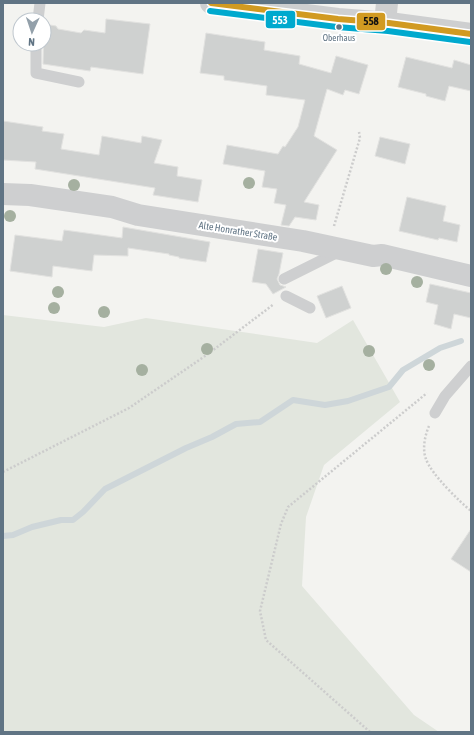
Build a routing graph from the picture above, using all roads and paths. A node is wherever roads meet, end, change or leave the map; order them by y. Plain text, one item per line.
1 (211, 3) edge
2 (386, 13) edge
3 (471, 34) edge
4 (36, 52) edge
5 (79, 82) dead end
6 (359, 132) dead end
7 (3, 194) edge
8 (335, 248) junction
9 (471, 276) edge
10 (284, 279) dead end
11 (286, 296) joint
12 (310, 308) dead end
13 (471, 366) edge
14 (430, 390) dead end
15 (435, 413) joint
16 (3, 472) edge
17 (471, 511) edge
18 (370, 732) edge

1 - 2 street
2 - 3 street
4 - 5 lane
6 - 8 path
7 - 8 street, Alte Honrather Straße
8 - 9 street, Alte Honrather Straße
8 - 10 lane
11 - 12 lane
11 - 16 path
13 - 15 lane
14 - 18 path
15 - 17 path

